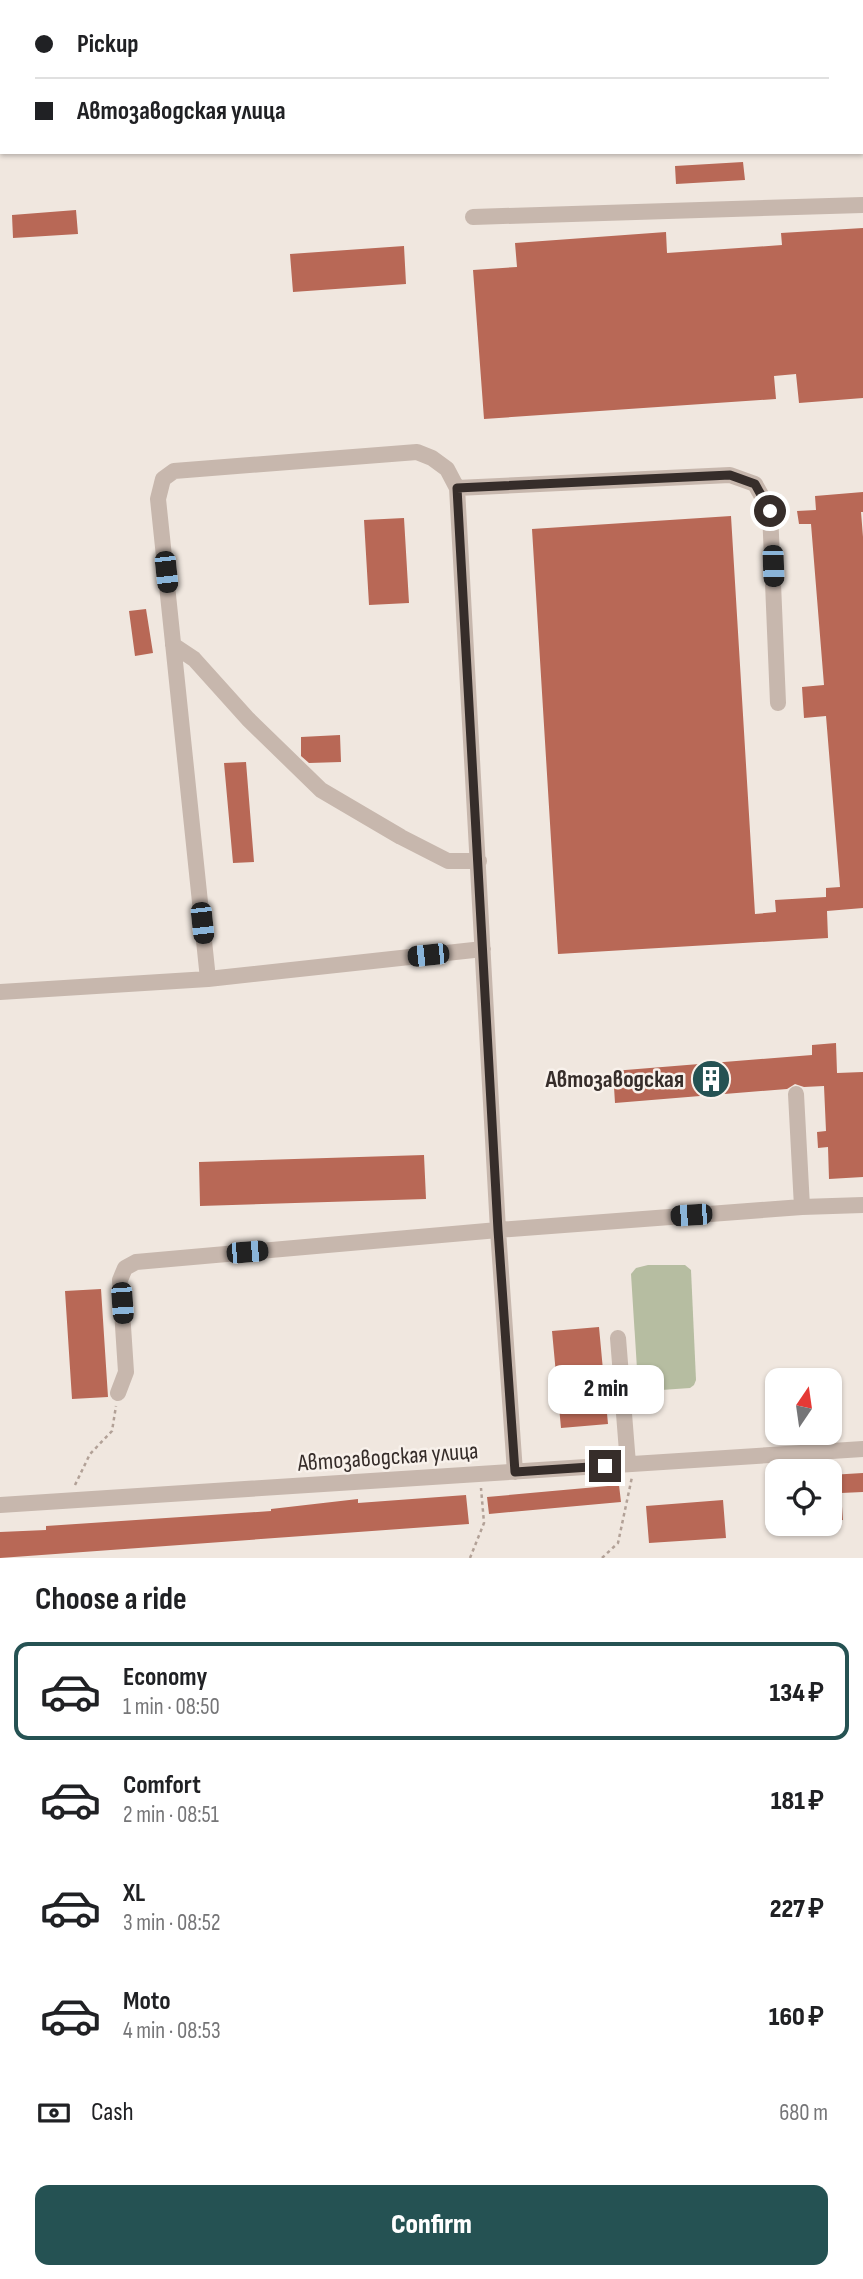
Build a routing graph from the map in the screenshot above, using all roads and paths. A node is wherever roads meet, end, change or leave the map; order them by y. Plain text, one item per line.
1 (863, 205) edge
2 (473, 217) dead end
3 (457, 488) junction
4 (173, 645) junction
5 (778, 703) dead end
6 (479, 861) junction
7 (483, 949) junction
8 (208, 979) junction
9 (0, 992) edge
10 (796, 1094) dead end
11 (863, 1205) edge
12 (802, 1207) junction
13 (498, 1230) junction
14 (618, 1338) dead end
15 (118, 1392) joint
16 (863, 1448) edge
17 (632, 1464) junction
18 (515, 1472) junction
19 (481, 1475) junction
20 (67, 1500) junction
21 (0, 1505) edge
22 (470, 1558) edge
23 (602, 1558) edge

1 - 2 street
3 - 4 street
3 - 5 street
3 - 6 street
4 - 6 street
4 - 8 street
6 - 7 street
7 - 8 street
7 - 13 street
8 - 9 street
10 - 12 street
11 - 12 street
12 - 13 street
13 - 15 street
13 - 18 street
14 - 17 street
15 - 20 path
16 - 17 street, Автозаводская улица
17 - 18 street, Автозаводская улица
17 - 23 path
18 - 19 street, Автозаводская улица
19 - 20 street, Автозаводская улица
19 - 22 path
20 - 21 street, Автозаводская улица

